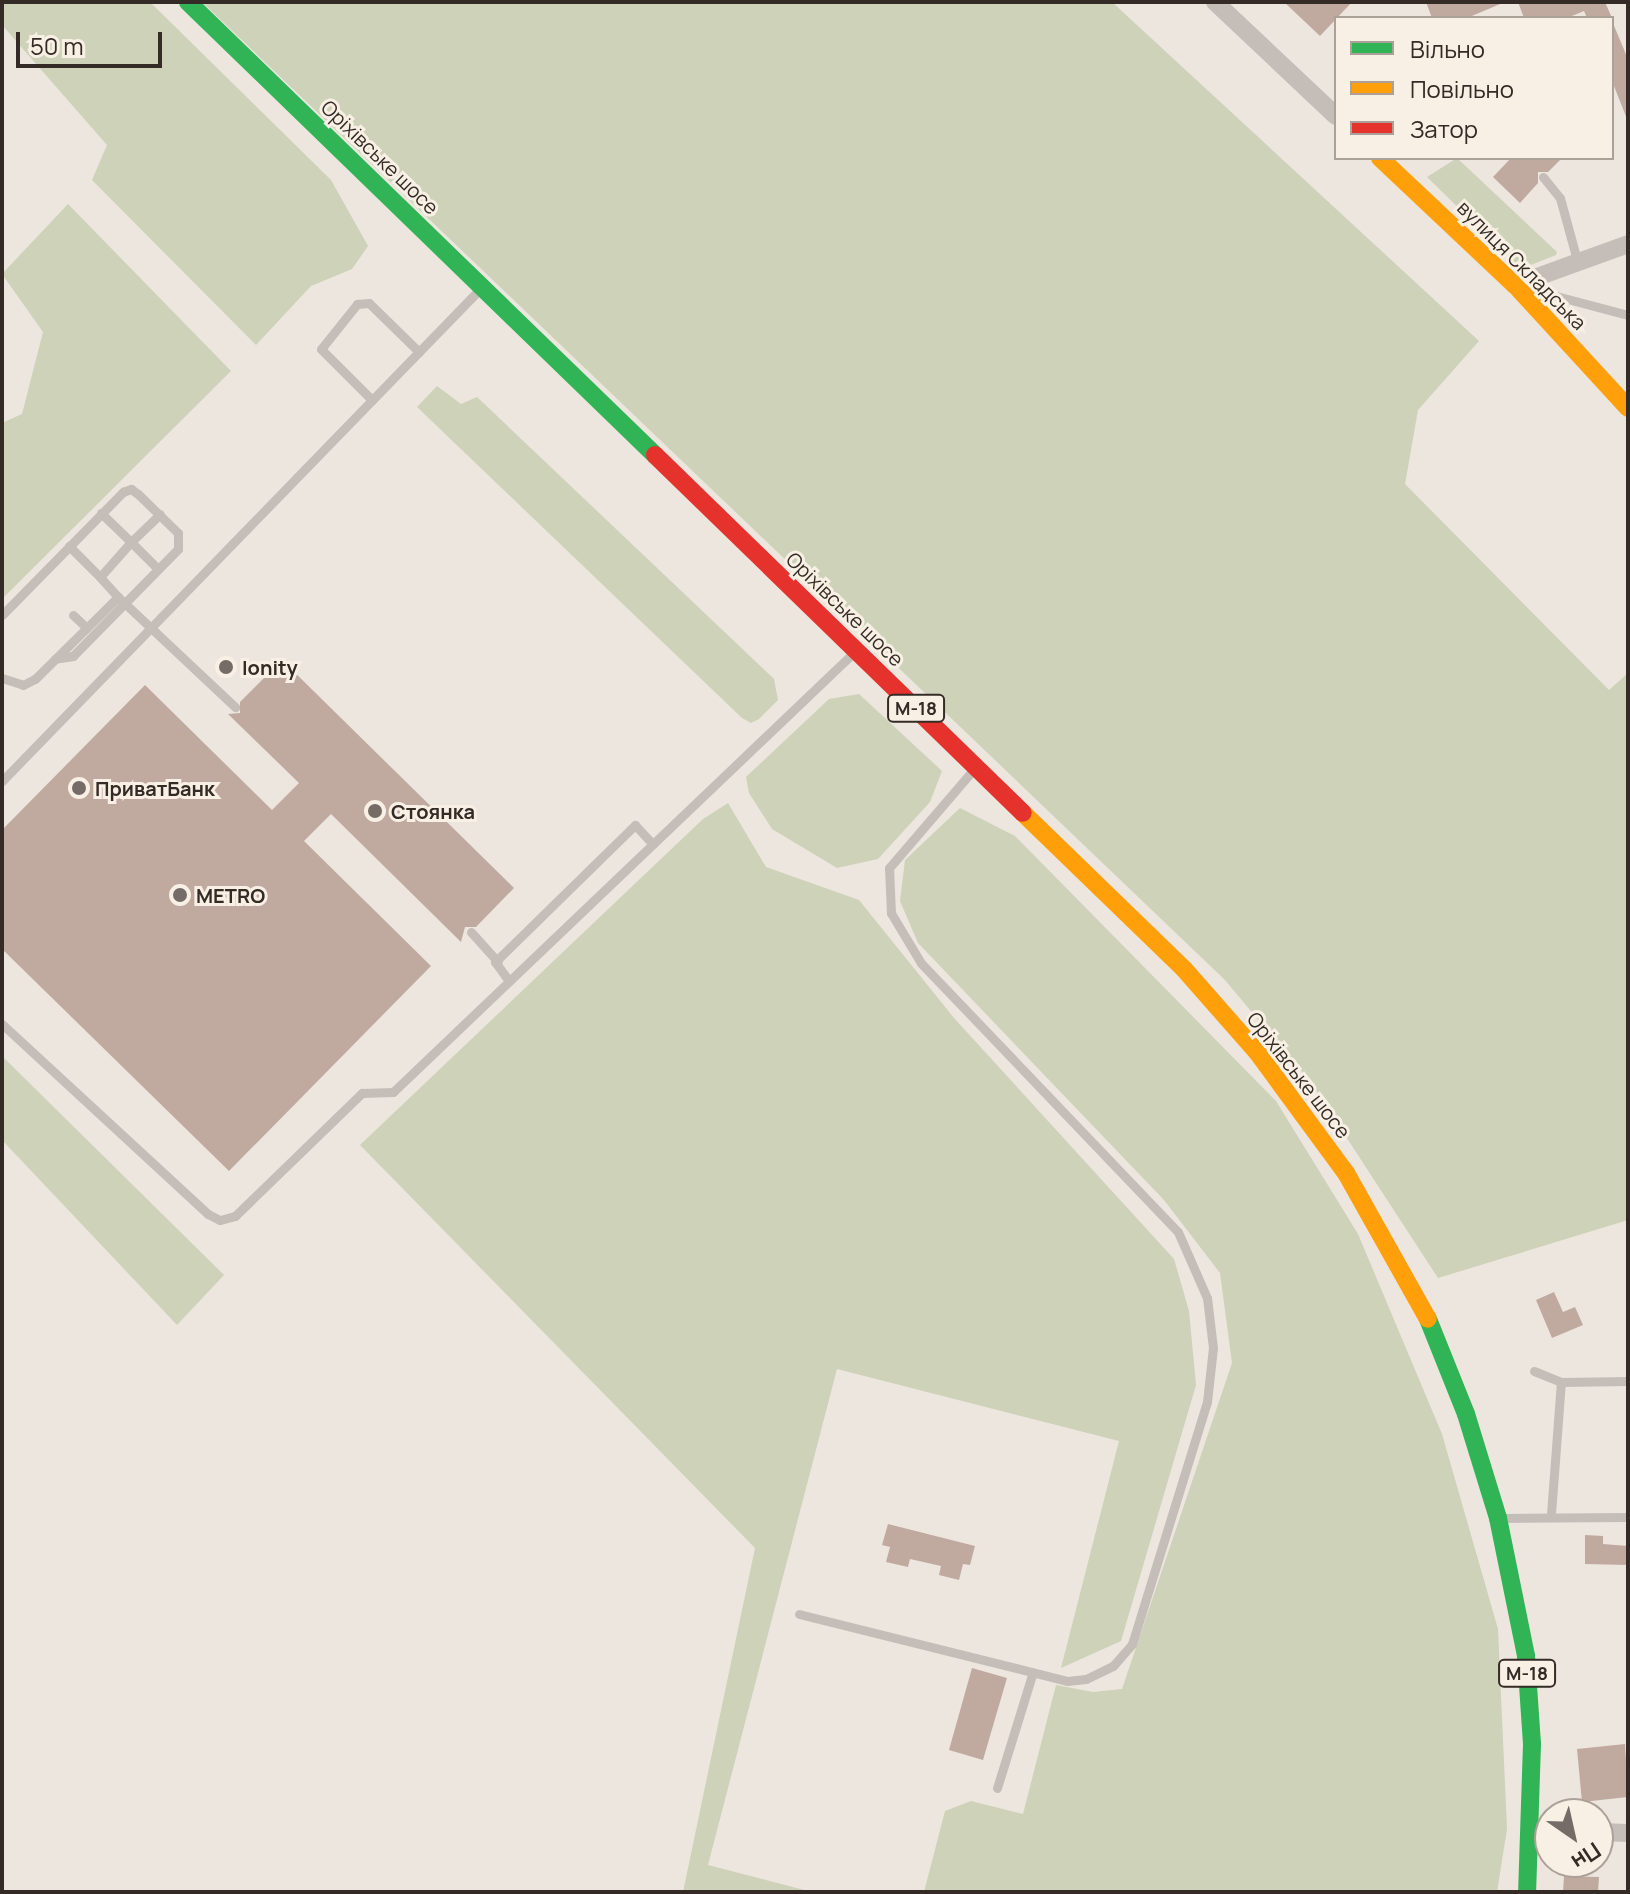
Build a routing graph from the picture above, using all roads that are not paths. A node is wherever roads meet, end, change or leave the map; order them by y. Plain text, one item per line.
1 (188, 2) edge
2 (1215, 2) edge
3 (1334, 114) edge
4 (1382, 160) edge
5 (1543, 177) dead end
6 (1628, 244) edge
7 (1578, 264) junction
8 (1515, 285) junction
9 (482, 286) junction
10 (1628, 315) edge
11 (419, 352) junction
12 (372, 400) junction
13 (1628, 408) edge
14 (101, 513) junction
15 (160, 514) junction
16 (131, 542) junction
17 (69, 546) junction
18 (158, 569) junction
19 (100, 577) junction
20 (122, 601) junction
21 (2, 615) edge
22 (73, 615) dead end
23 (153, 627) junction
24 (87, 628) junction
25 (856, 651) junction
26 (55, 659) junction
27 (2, 678) edge
28 (235, 707) dead end
29 (976, 767) junction
30 (2, 781) edge
31 (653, 844) junction
32 (471, 932) dead end
33 (498, 962) junction
34 (509, 981) junction
35 (2, 1024) edge
36 (1534, 1371) dead end
37 (1628, 1381) edge
38 (1561, 1382) junction
39 (1551, 1514) junction
40 (1628, 1517) edge
41 (1498, 1518) junction
42 (799, 1614) dead end
43 (1033, 1672) junction
44 (997, 1788) dead end
45 (1538, 1798) edge
46 (1534, 1861) edge
47 (1527, 1892) edge

1 - 9 main road, Оріхівське шосе / М-18
2 - 3 street
4 - 8 main road, вулиця Складська
5 - 7 lane
6 - 7 street
7 - 8 street
8 - 10 lane
8 - 13 main road, вулиця Складська
9 - 11 lane
9 - 25 main road, Оріхівське шосе / М-18
11 - 12 lane
11 - 12 lane
12 - 23 lane
14 - 15 lane
14 - 16 lane
14 - 17 lane
15 - 16 lane
15 - 18 lane
16 - 18 lane
16 - 19 lane
17 - 19 lane
17 - 21 lane
18 - 20 lane
19 - 20 lane
20 - 23 lane
20 - 24 lane
20 - 26 lane
22 - 24 lane
23 - 28 lane
23 - 30 lane
24 - 26 lane
25 - 29 main road, Оріхівське шосе / М-18
25 - 31 lane
26 - 27 lane
29 - 41 main road, Оріхівське шосе / М-18
29 - 43 lane
31 - 33 lane
31 - 34 lane
32 - 33 lane
33 - 34 lane
34 - 35 lane
36 - 38 lane
37 - 38 lane
38 - 39 lane
39 - 40 lane
39 - 41 lane
41 - 45 main road, М-18
42 - 43 lane
43 - 44 lane
46 - 47 main road, М-18

